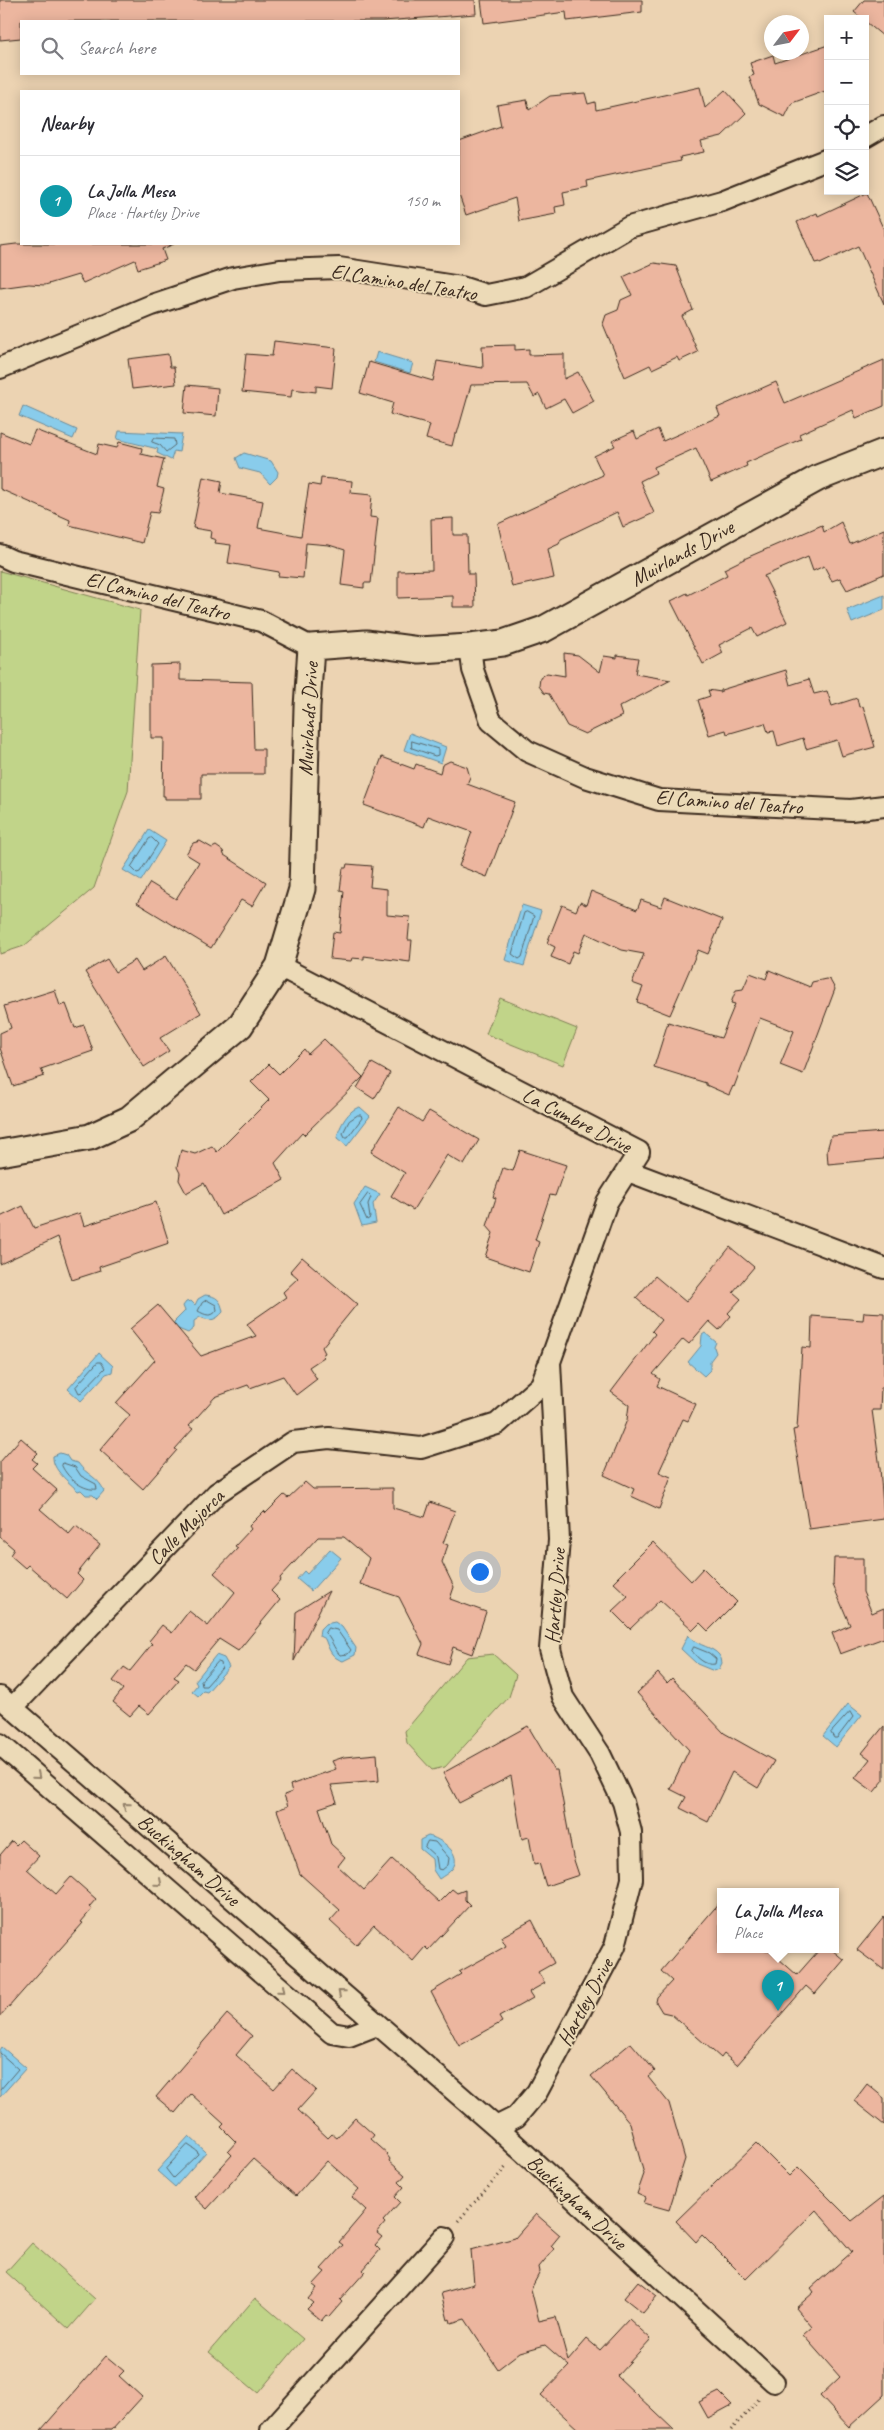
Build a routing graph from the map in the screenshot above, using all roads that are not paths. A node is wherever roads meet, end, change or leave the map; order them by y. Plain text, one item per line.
1 (884, 126) edge
2 (869, 135) edge
3 (824, 161) edge
4 (0, 368) edge
5 (884, 452) edge
6 (0, 555) edge
7 (311, 647) junction
8 (470, 648) junction
9 (884, 806) edge
10 (279, 966) junction
11 (0, 1153) edge
12 (628, 1171) junction
13 (884, 1268) edge
14 (550, 1362) junction
15 (6, 1702) edge
16 (0, 1744) edge
17 (378, 2025) junction
18 (496, 2127) junction
19 (444, 2237) road end
20 (774, 2382) road end
21 (271, 2430) edge

1 - 2 street
3 - 4 street, El Camino del Teatro
5 - 8 street, Muirlands Drive
6 - 7 street, El Camino del Teatro
7 - 8 street, Muirlands Drive
7 - 10 street, Muirlands Drive
8 - 9 street, El Camino del Teatro
10 - 11 street, Muirlands Drive
10 - 12 street, La Cumbre Drive
12 - 13 street, La Cumbre Drive
12 - 14 street, Hartley Drive
14 - 15 street, Calle Majorca
14 - 18 street, Hartley Drive
17 -> 15 street, Buckingham Drive
16 -> 17 street, Buckingham Drive
17 - 18 street, Buckingham Drive
18 - 20 street, Buckingham Drive
19 - 21 street

